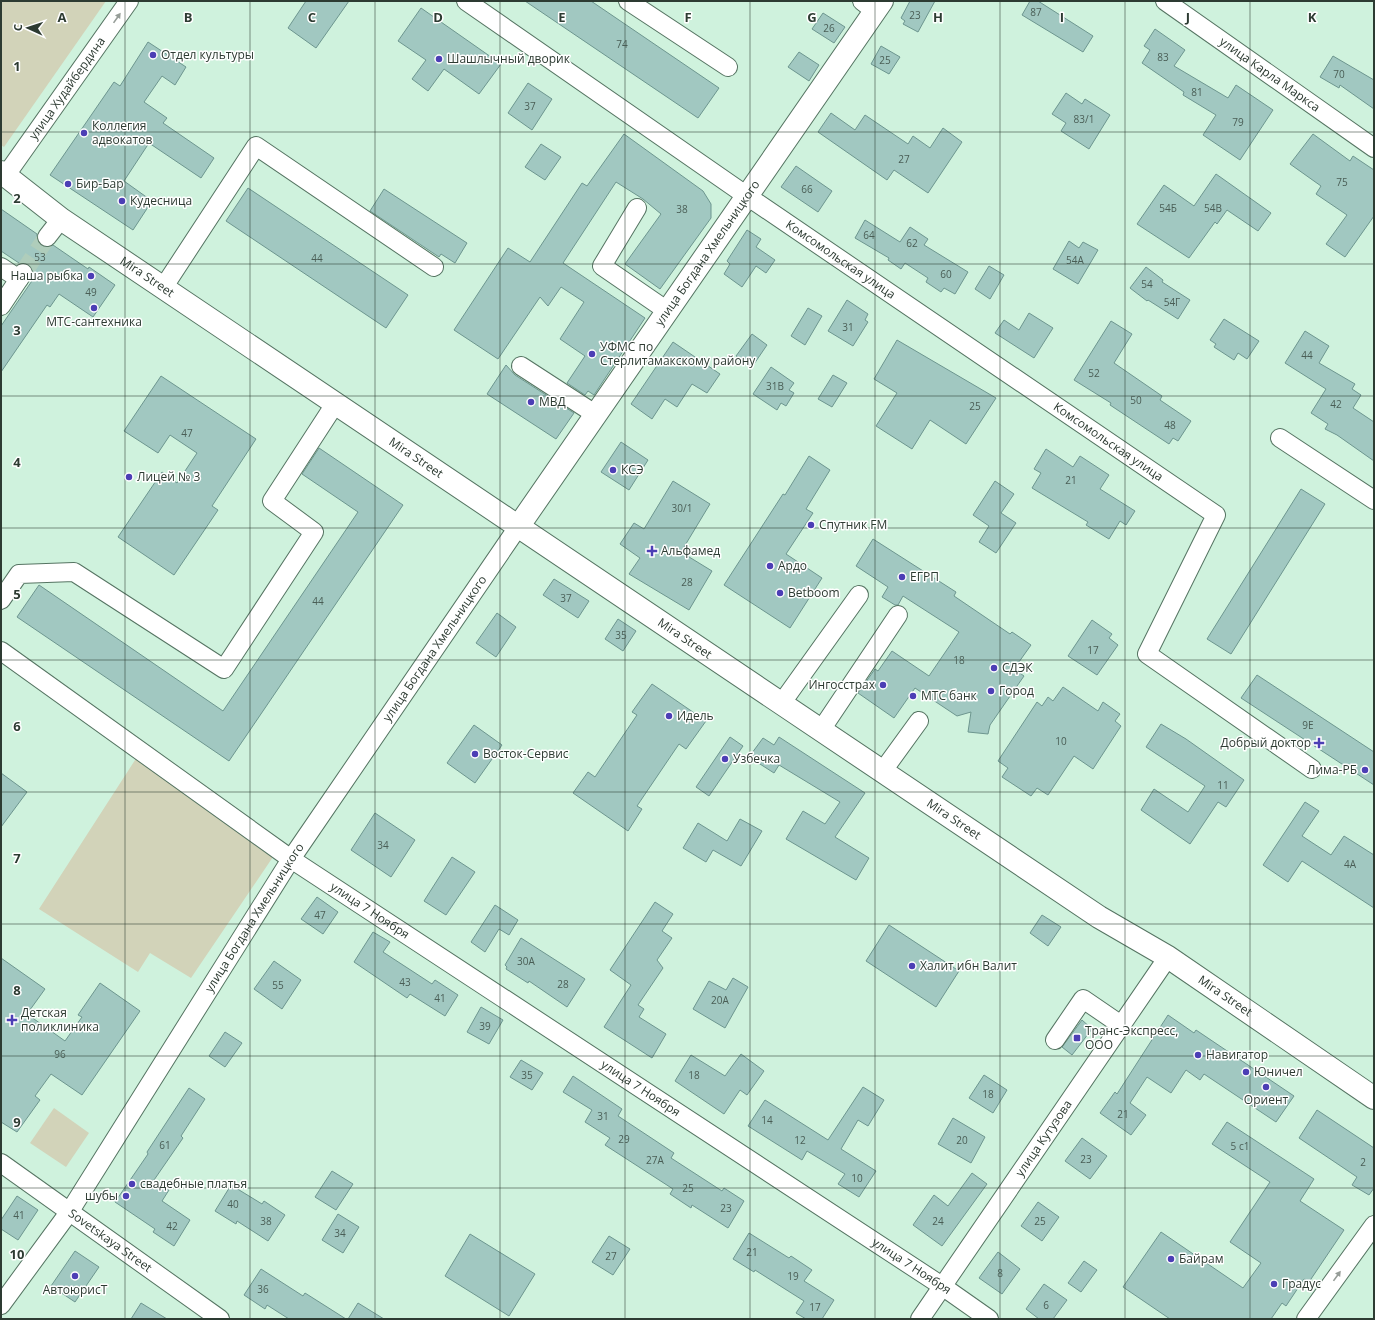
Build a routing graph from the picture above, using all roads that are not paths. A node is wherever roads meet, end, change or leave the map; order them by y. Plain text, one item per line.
1 (129, 1) edge
2 (466, 1) edge
3 (628, 1) edge
4 (1165, 1) edge
5 (873, 4) edge
6 (728, 67) dead end
7 (1374, 148) edge
8 (3, 174) edge
9 (747, 196) junction
10 (637, 208) dead end
11 (61, 218) junction
12 (47, 237) tunnel mouth
13 (1, 267) edge
14 (434, 267) dead end
15 (163, 288) junction
16 (1, 306) edge
17 (666, 310) junction
18 (521, 366) dead end
19 (335, 404) junction
20 (595, 414) junction
21 (1280, 438) dead end
22 (1374, 500) edge
23 (518, 527) junction
24 (859, 595) dead end
25 (1, 600) edge
26 (898, 615) dead end
27 (1, 651) edge
28 (781, 704) junction
29 (919, 721) dead end
30 (821, 730) junction
31 (1312, 769) dead end
32 (882, 772) junction
33 (291, 859) junction
34 (1168, 957) junction
35 (1121, 1025) junction
36 (1055, 1040) dead end
37 (1374, 1098) edge
38 (1, 1163) edge
39 (70, 1211) junction
40 (1374, 1225) edge
41 (942, 1286) junction
42 (1, 1305) edge
43 (220, 1319) edge
44 (920, 1319) edge
45 (989, 1319) edge
46 (1306, 1319) edge

8 -> 1 street, улица Худайбердина
2 - 9 street, Комсомольская улица
3 - 6 street
4 - 7 street, улица Карла Маркса
5 - 9 main road, улица Богдана Хмельницкого
8 - 11 main road, Mira Street
9 - 17 main road, улица Богдана Хмельницкого
9 - 31 street, Комсомольская улица
10 - 17 street
11 - 12 street
11 - 15 main road, Mira Street
13 - 16 street
14 - 15 street
15 - 19 main road, Mira Street
17 - 20 main road, улица Богдана Хмельницкого
18 - 20 street
19 - 23 main road, Mira Street
19 - 25 street
20 - 23 main road, улица Богдана Хмельницкого
21 - 22 street
23 - 28 main road, Mira Street
23 - 33 street, улица Богдана Хмельницкого
24 - 28 street
26 - 30 street
27 - 33 street, улица 7 Ноября
28 - 30 main road, Mira Street
29 - 32 street
30 - 32 main road, Mira Street
32 - 34 main road, Mira Street
33 - 39 street, улица Богдана Хмельницкого
33 - 41 street, улица 7 Ноября
34 - 35 street, улица Кутузова
34 - 37 main road, Mira Street
35 - 36 street
35 - 41 street, улица Кутузова
38 - 39 street, Sovetskaya Street
39 - 42 street, улица Богдана Хмельницкого
39 - 43 street, Sovetskaya Street
46 -> 40 street
41 - 44 street, улица Кутузова
41 - 45 street, улица 7 Ноября

